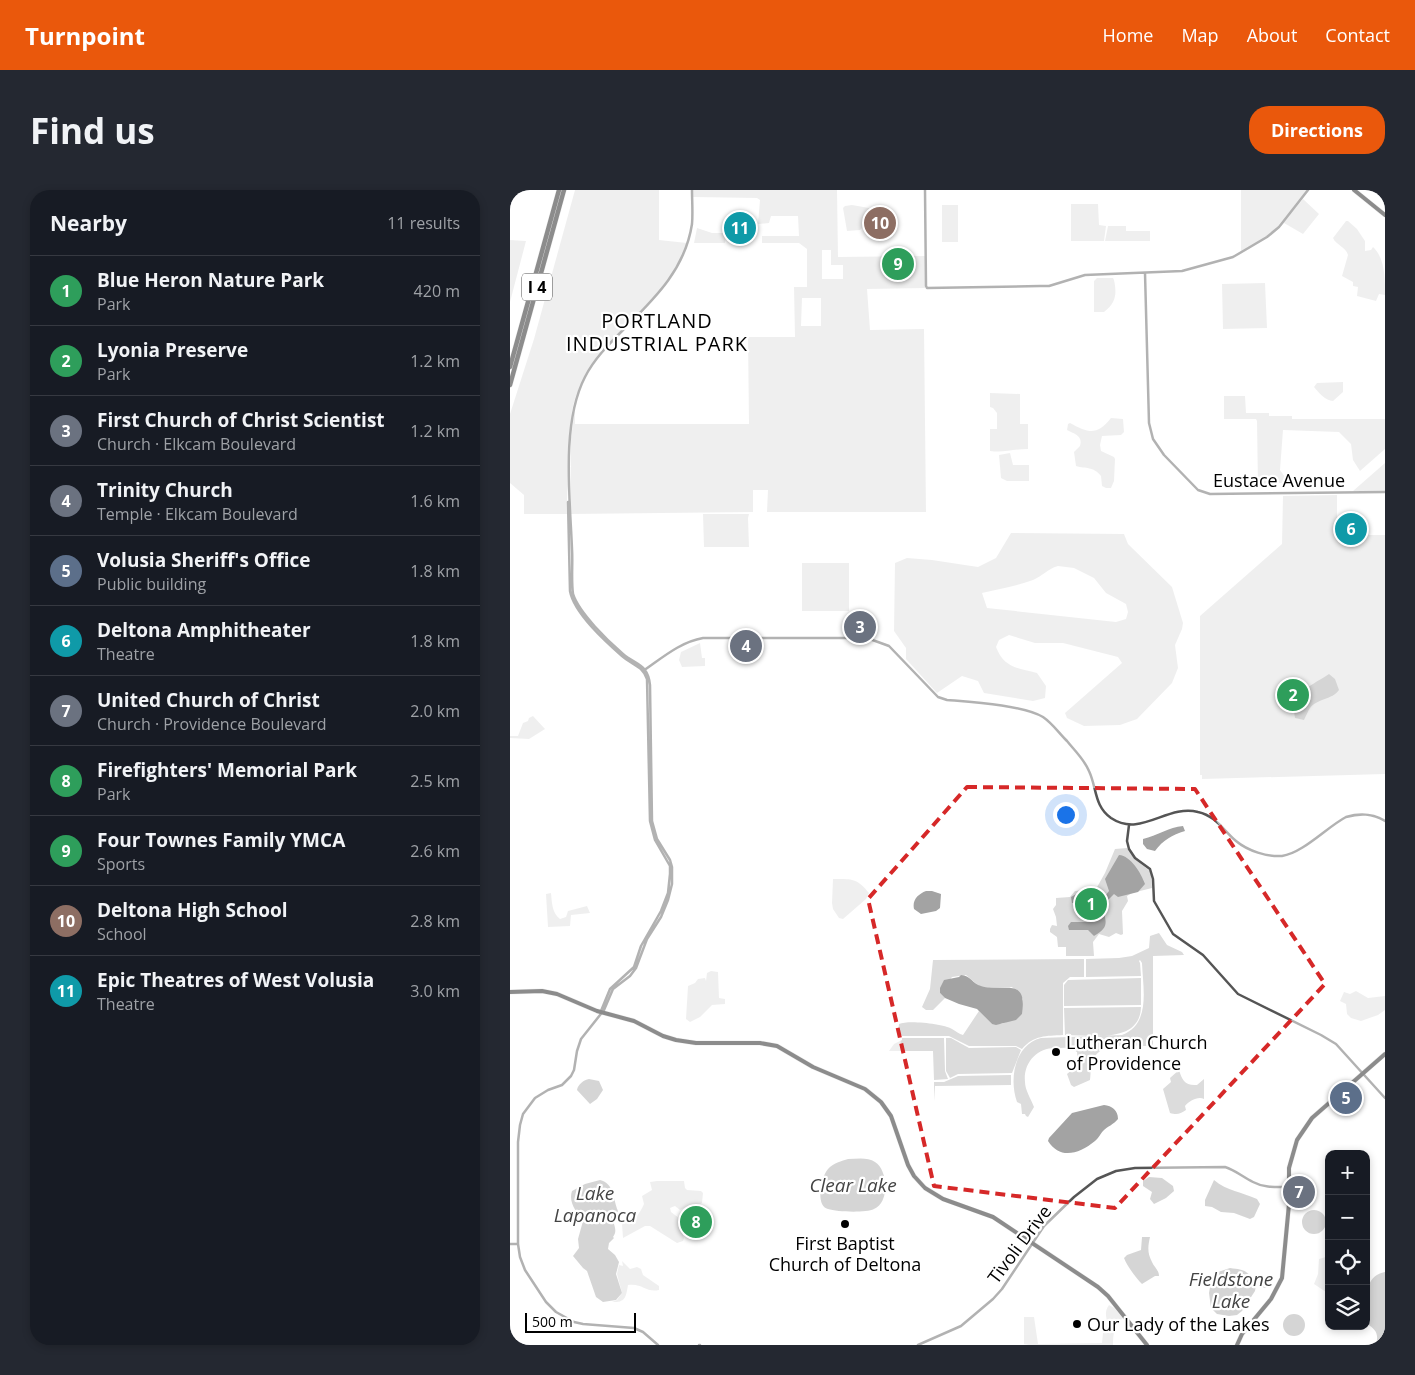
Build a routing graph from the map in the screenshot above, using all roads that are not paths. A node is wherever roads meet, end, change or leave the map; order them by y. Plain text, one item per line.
1 (559, 190) edge
2 (564, 190) edge
3 (692, 190) edge
4 (925, 190) edge
5 (1308, 190) edge
6 (1354, 190) edge
7 (1358, 190) edge
8 (1385, 213) edge
9 (1145, 273) junction
10 (510, 367) edge
11 (510, 385) edge
12 (1385, 492) edge
13 (644, 671) junction
14 (1385, 821) edge
15 (1129, 825) junction
16 (510, 992) edge
17 (601, 1012) junction
18 (1385, 1054) edge
19 (1363, 1074) junction
20 (1385, 1098) edge
21 (1288, 1187) junction
22 (1032, 1243) junction
23 (510, 1244) edge
24 (518, 1244) junction
25 (658, 1345) edge
26 (918, 1345) edge
27 (1147, 1345) edge
28 (1236, 1345) edge

1 - 10 highway, I 4
2 - 11 highway, I 4
3 - 13 street
4 - 9 street
5 - 9 street
6 - 8 main road
7 - 8 main road
9 - 12 street, Eustace Avenue
13 - 15 street
13 - 17 street
14 - 15 street
15 - 19 street
16 - 17 main road
17 - 22 main road
17 - 24 street
18 - 19 main road
19 - 20 street
19 - 21 main road
21 - 22 street, Tivoli Drive
21 - 28 main road
22 - 26 street, Tivoli Drive
22 - 27 main road
23 - 24 street
24 - 25 street

